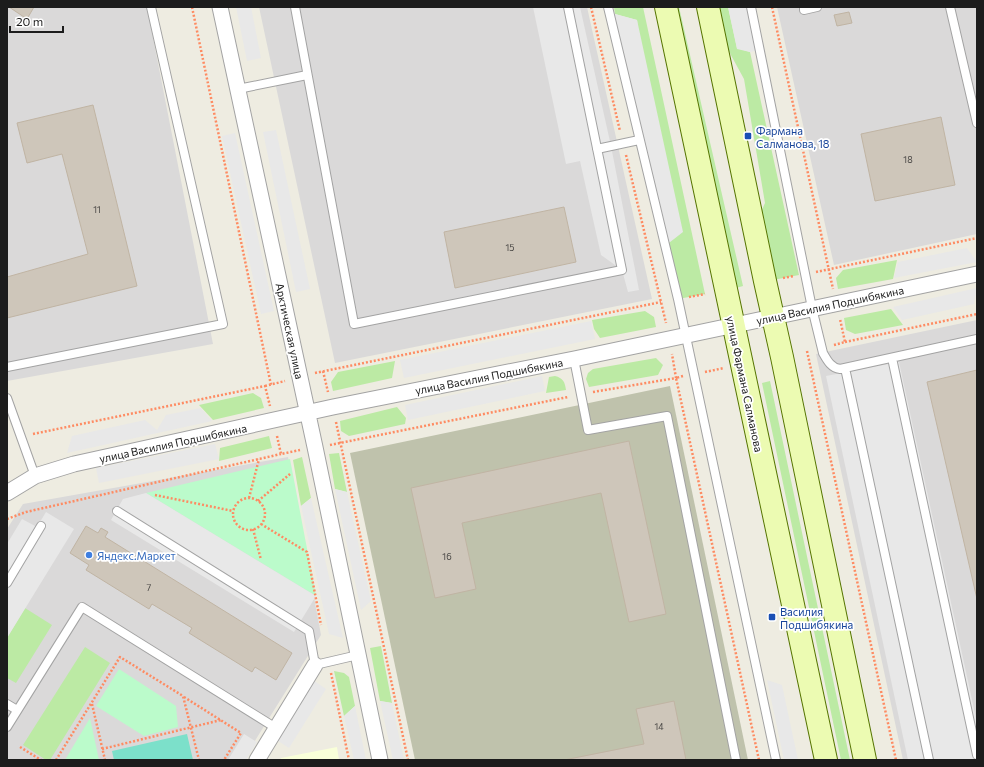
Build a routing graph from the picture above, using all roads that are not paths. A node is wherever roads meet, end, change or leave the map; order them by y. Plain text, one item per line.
1 (151, 7) edge
2 (220, 7) edge
3 (295, 7) edge
4 (568, 7) edge
5 (608, 7) edge
6 (666, 7) edge
7 (708, 7) edge
8 (751, 7) edge
9 (804, 7) edge
10 (817, 7) edge
11 (950, 7) edge
12 (307, 75) junction
13 (238, 89) junction
14 (977, 123) edge
15 (639, 140) junction
16 (597, 149) junction
17 (977, 274) edge
18 (812, 308) junction
19 (773, 316) junction
20 (733, 325) junction
21 (685, 335) junction
22 (977, 340) edge
23 (892, 358) junction
24 (574, 359) junction
25 (7, 367) edge
26 (845, 368) junction
27 (7, 398) edge
28 (308, 412) junction
29 (35, 476) junction
30 (7, 492) edge
31 (117, 511) dead end
32 (41, 526) dead end
33 (7, 583) edge
34 (358, 655) junction
35 (315, 665) junction
36 (7, 704) edge
37 (17, 710) junction
38 (7, 727) edge
39 (276, 728) junction
40 (977, 755) edge
41 (256, 760) edge
42 (380, 760) edge
43 (736, 760) edge
44 (776, 760) edge
45 (826, 760) edge
46 (865, 760) edge
47 (929, 760) edge

1 - 25 lane
2 - 13 street, Арктическая улица
3 - 12 lane
4 - 16 lane
5 - 15 lane
6 - 20 street, улица Фармана Салманова
7 - 19 street
8 - 18 lane
9 - 10 lane
11 - 14 lane
12 - 13 lane
12 - 16 lane
13 - 28 street, Арктическая улица
15 - 16 lane
15 - 21 lane
17 - 18 street, улица Василия Подшибякина
18 - 19 street, улица Василия Подшибякина
18 - 26 lane
19 - 20 street, улица Василия Подшибякина
19 - 46 street
20 - 21 street, улица Василия Подшибякина
20 - 45 street, улица Фармана Салманова
21 - 24 street, улица Василия Подшибякина
21 - 44 lane
22 - 23 lane
23 - 26 lane
23 - 40 lane
24 - 28 street, улица Василия Подшибякина
24 - 43 lane
26 - 47 lane
27 - 29 lane
28 - 29 street, улица Василия Подшибякина
28 - 34 street, Арктическая улица
29 - 30 street, улица Василия Подшибякина
31 - 35 lane
32 - 33 lane
34 - 35 lane
34 - 42 street, Арктическая улица
35 - 39 street
36 - 37 lane
37 - 38 lane
37 - 39 lane
39 - 41 street

